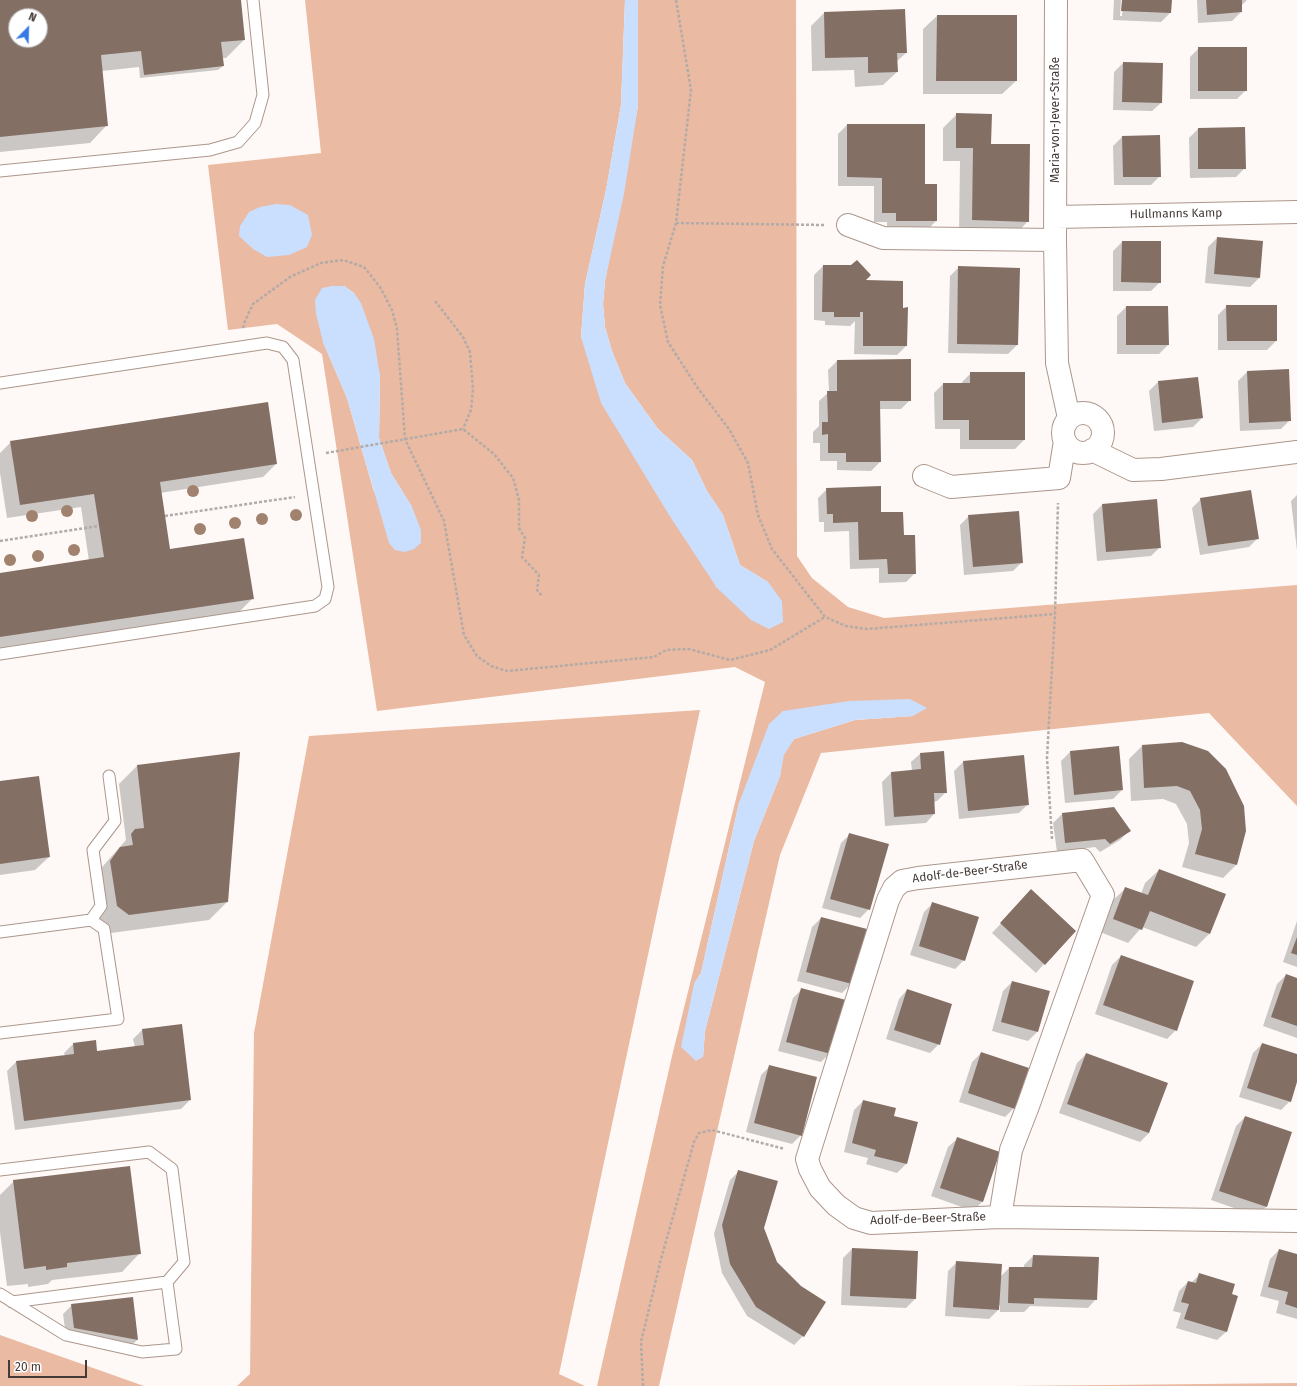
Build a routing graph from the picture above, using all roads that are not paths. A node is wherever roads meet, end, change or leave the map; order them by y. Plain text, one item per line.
1 (253, 0) edge
2 (1056, 0) edge
3 (0, 171) edge
4 (1297, 212) edge
5 (1056, 217) junction
6 (848, 225) road end
7 (1055, 240) junction
8 (0, 383) edge
9 (1069, 418) junction
10 (1065, 441) junction
11 (1092, 450) junction
12 (1297, 452) edge
13 (924, 476) dead end
14 (0, 654) edge
15 (109, 776) dead end
16 (91, 920) junction
17 (0, 932) edge
18 (0, 1033) edge
19 (0, 1170) edge
20 (1000, 1216) junction
21 (1297, 1221) edge
22 (167, 1282) junction
23 (0, 1294) edge
24 (12, 1302) junction

1 - 3 lane
2 - 5 street, Maria-von-Jever-Straße
4 - 5 street, Hullmanns Kamp
5 - 7 street, Maria-von-Jever-Straße
6 - 7 street
7 - 9 street, Maria-von-Jever-Straße
8 - 14 lane
9 - 10 street, Maria-von-Jever-Straße
9 - 11 street
10 - 11 street
10 - 13 street, Maria-von-Jever-Straße
11 - 12 street
15 - 16 lane
16 - 17 lane
16 - 18 lane
19 - 22 lane
20 - 20 street, Adolf-de-Beer-Straße
20 - 21 street, Adolf-de-Beer-Straße
22 - 24 lane
22 - 24 lane
23 - 24 lane

